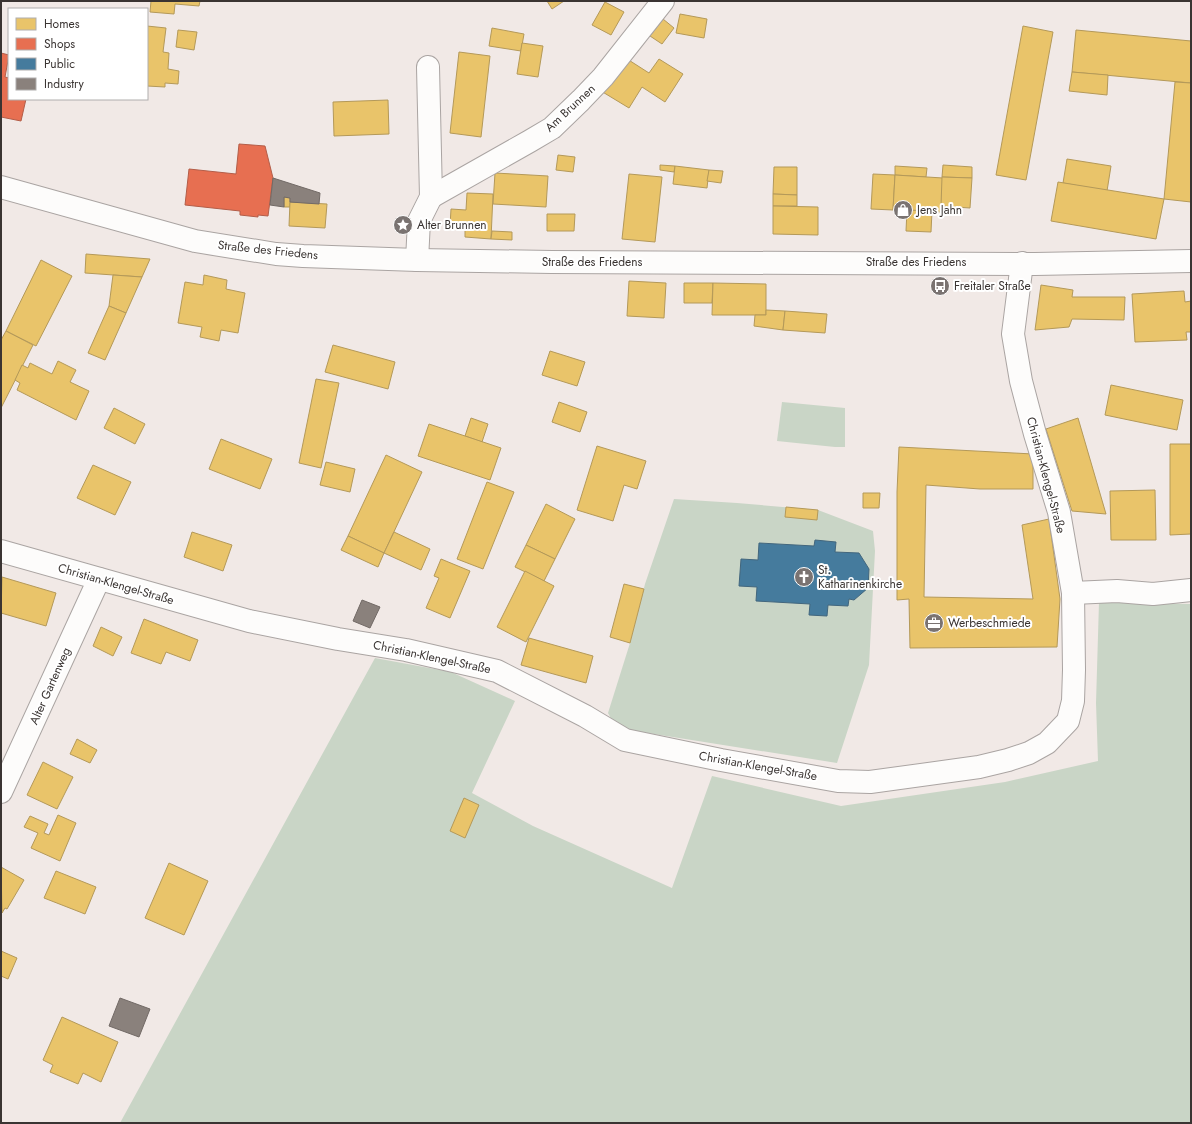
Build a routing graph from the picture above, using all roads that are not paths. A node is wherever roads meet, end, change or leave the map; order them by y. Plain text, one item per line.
1 (663, 1) edge
2 (428, 67) dead end
3 (1, 187) edge
4 (431, 197) junction
5 (417, 260) junction
6 (1191, 261) edge
7 (1022, 263) junction
8 (1, 551) edge
9 (98, 579) junction
10 (1191, 590) edge
11 (1073, 593) junction
12 (1, 792) edge

1 - 4 street, Am Brunnen
2 - 4 street
3 - 5 street, Straße des Friedens
4 - 5 street
5 - 7 street, Straße des Friedens
6 - 7 street, Straße des Friedens
7 - 11 street, Christian-Klengel-Straße
8 - 9 street, Christian-Klengel-Straße
9 - 11 street, Christian-Klengel-Straße
9 - 12 street, Alter Gartenweg
10 - 11 street

